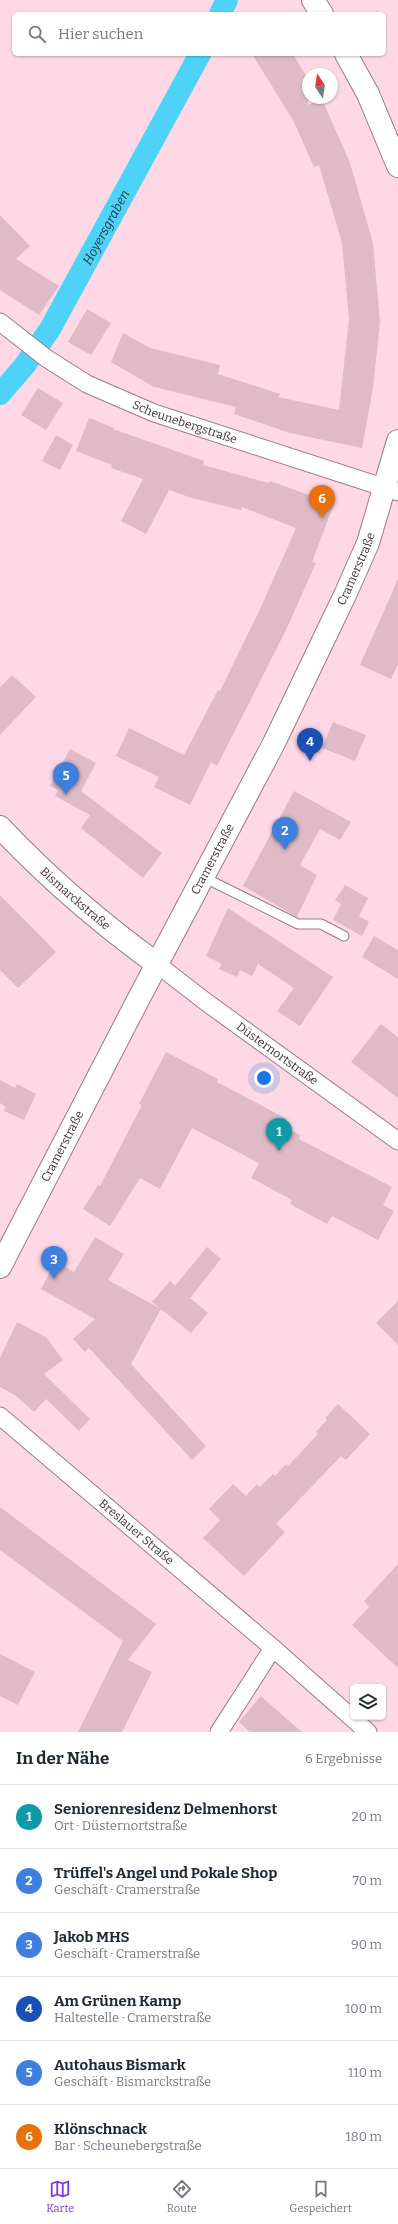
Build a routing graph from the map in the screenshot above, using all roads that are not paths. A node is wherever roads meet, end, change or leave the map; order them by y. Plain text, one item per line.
1 (313, 0) edge
2 (321, 12) edge
3 (347, 56) edge
4 (398, 164) edge
5 (0, 322) edge
6 (398, 441) edge
7 (392, 490) edge
8 (0, 827) edge
9 (203, 877) junction
10 (344, 936) dead end
11 (157, 964) junction
12 (398, 1141) edge
13 (0, 1267) edge
14 (0, 1416) edge
15 (273, 1648) junction
16 (219, 1732) edge
17 (368, 1732) edge

1 - 2 main road
3 - 4 main road
5 - 7 street, Scheunebergstraße
6 - 7 main road, Cramerstraße
7 - 9 main road, Cramerstraße
8 - 11 main road, Bismarckstraße
9 - 10 lane
9 - 11 main road, Cramerstraße
11 - 12 street, Düsternortstraße
11 - 13 main road, Cramerstraße
14 - 15 street, Breslauer Straße
15 - 16 street
15 - 17 street, Breslauer Straße

